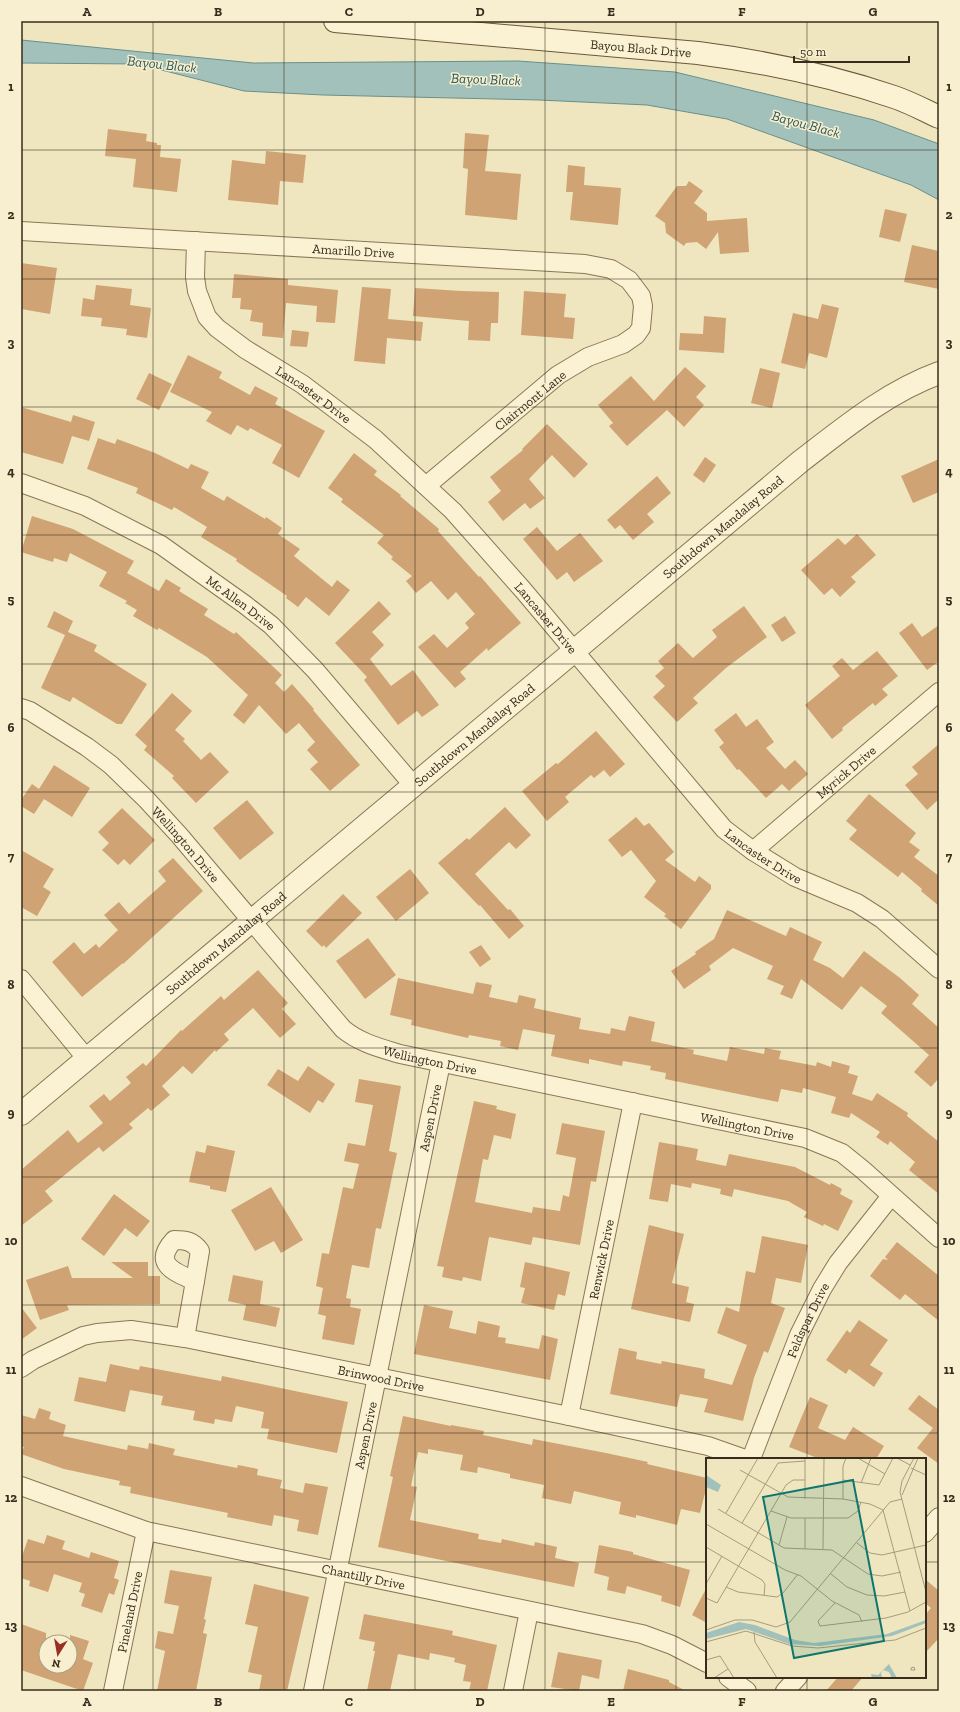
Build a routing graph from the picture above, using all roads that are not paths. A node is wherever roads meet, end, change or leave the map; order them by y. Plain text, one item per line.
1 (335, 21) edge
2 (939, 116) edge
3 (21, 231) edge
4 (196, 241) junction
5 (641, 328) joint
6 (939, 373) edge
7 (21, 483) edge
8 (426, 486) junction
9 (573, 651) junction
10 (939, 692) edge
11 (21, 708) edge
12 (413, 785) junction
13 (753, 851) junction
14 (252, 920) junction
15 (939, 969) edge
16 (21, 979) edge
17 (87, 1059) junction
18 (441, 1063) junction
19 (633, 1102) junction
20 (21, 1114) edge
21 (892, 1196) junction
22 (939, 1238) edge
23 (195, 1281) dead end
24 (185, 1338) junction
25 (21, 1368) edge
26 (377, 1377) junction
27 (569, 1416) junction
28 (741, 1458) edge
29 (751, 1458) edge
30 (21, 1486) edge
31 (939, 1517) edge
32 (146, 1532) junction
33 (926, 1532) edge
34 (338, 1571) junction
35 (529, 1611) junction
36 (706, 1662) edge
37 (729, 1678) edge
38 (797, 1678) edge
39 (113, 1691) edge
40 (313, 1691) edge
41 (513, 1691) edge
42 (748, 1691) edge
43 (785, 1691) edge

1 - 2 street, Bayou Black Drive
3 - 4 street, Amarillo Drive
4 - 5 street, Amarillo Drive
4 - 8 street, Lancaster Drive
5 - 8 street, Clairmont Lane
6 - 9 street, Southdown Mandalay Road
7 - 12 street, Mc Allen Drive
8 - 9 street, Lancaster Drive
9 - 12 street, Southdown Mandalay Road
9 - 13 street, Lancaster Drive
10 - 13 street, Myrick Drive
11 - 14 street, Wellington Drive
12 - 14 street, Southdown Mandalay Road
13 - 15 street, Lancaster Drive
14 - 17 street, Southdown Mandalay Road
14 - 18 street, Wellington Drive
16 - 17 street
17 - 20 street, Southdown Mandalay Road
18 - 19 street, Wellington Drive
18 - 26 street, Aspen Drive
19 - 21 street, Wellington Drive
19 - 27 street, Renwick Drive
21 - 22 street, Wellington Drive
21 - 29 street, Feldspar Drive
23 - 24 street
24 - 25 street, Brinwood Drive
24 - 26 street, Brinwood Drive
26 - 27 street, Brinwood Drive
26 - 34 street, Aspen Drive
27 - 28 street, Brinwood Drive
30 - 32 street, Chantilly Drive
31 - 33 street
32 - 34 street, Chantilly Drive
32 - 39 street, Pineland Drive
34 - 35 street, Chantilly Drive
34 - 40 street, Aspen Drive
35 - 36 street, Chantilly Drive
35 - 41 street
37 - 42 street
38 - 43 street

